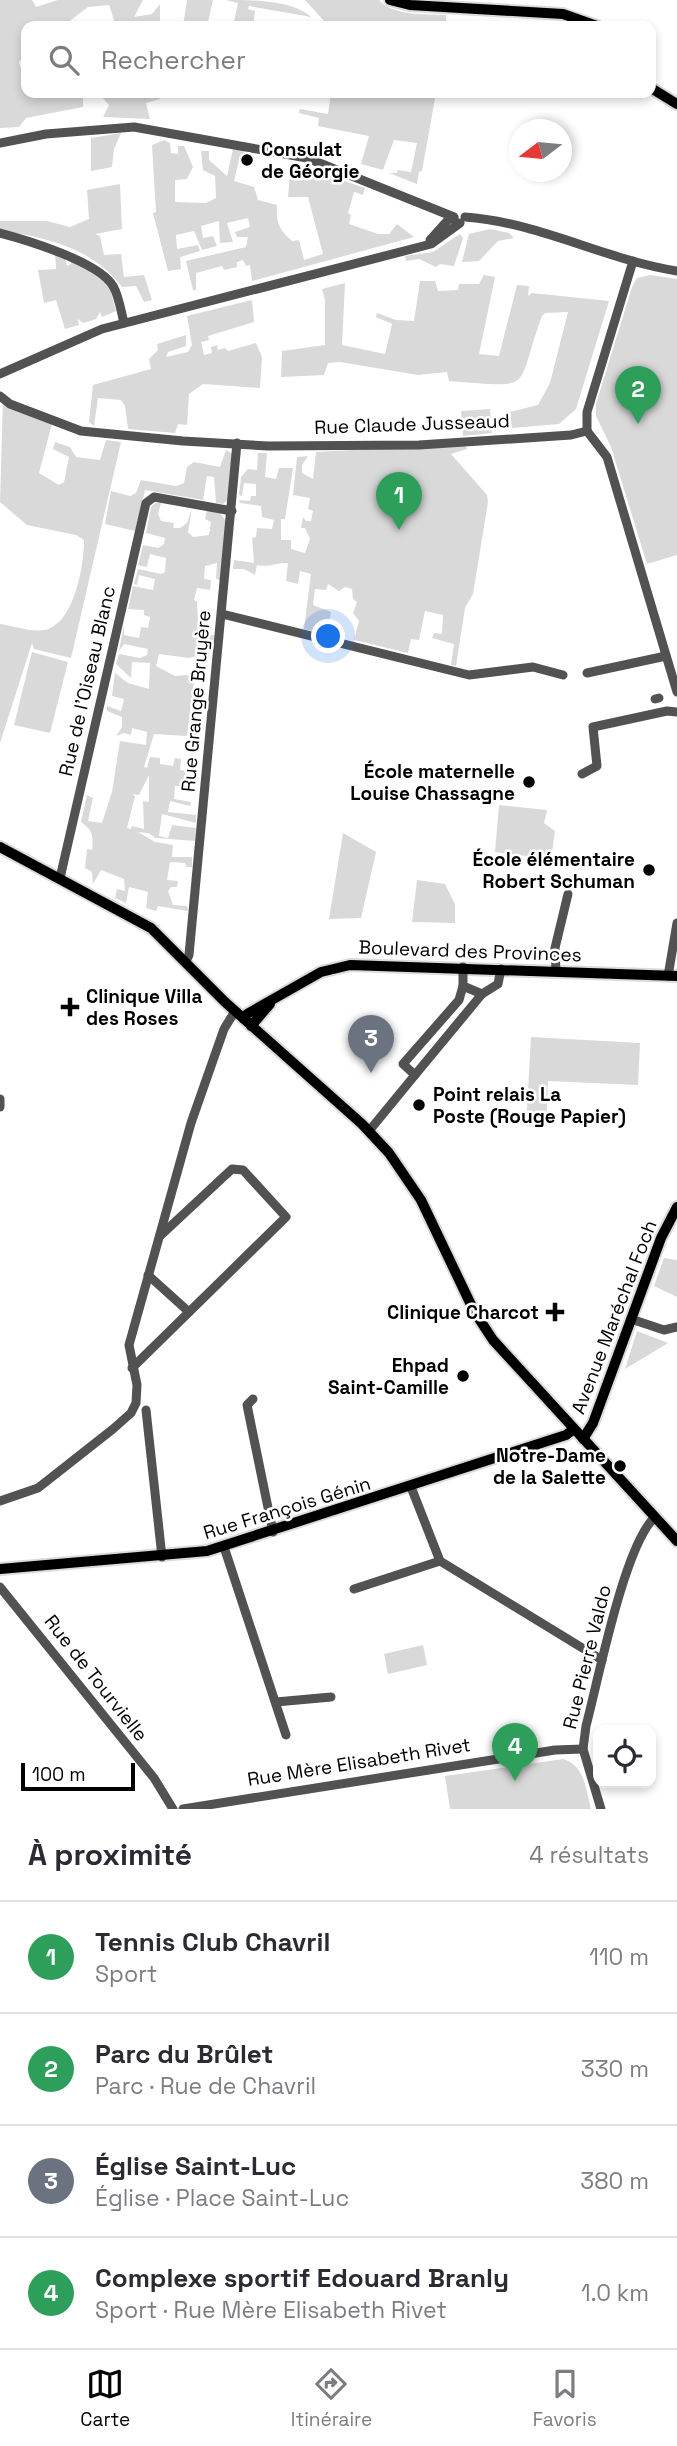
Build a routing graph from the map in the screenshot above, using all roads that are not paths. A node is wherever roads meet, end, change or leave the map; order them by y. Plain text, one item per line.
1 (390, 0) edge
2 (583, 21) edge
3 (656, 91) edge
4 (677, 104) edge
5 (0, 143) edge
6 (458, 219) junction
7 (0, 233) edge
8 (633, 261) junction
9 (677, 271) edge
10 (124, 323) junction
11 (0, 373) edge
12 (1, 400) edge
13 (587, 431) junction
14 (237, 443) junction
15 (232, 511) junction
16 (222, 614) junction
17 (666, 656) junction
18 (587, 673) dead end
19 (563, 675) dead end
20 (677, 692) edge
21 (677, 712) edge
22 (582, 774) dead end
23 (0, 847) edge
24 (60, 878) junction
25 (677, 923) edge
26 (556, 958) junction
27 (186, 961) junction
28 (463, 967) junction
29 (501, 969) junction
30 (556, 971) junction
31 (673, 976) edge
32 (463, 986) junction
33 (482, 994) junction
34 (461, 997) junction
35 (221, 999) junction
36 (272, 1002) junction
37 (473, 1006) junction
38 (234, 1011) junction
39 (248, 1023) junction
40 (415, 1075) junction
41 (0, 1099) edge
42 (0, 1107) edge
43 (369, 1131) junction
44 (677, 1207) edge
45 (158, 1238) junction
46 (148, 1275) junction
47 (189, 1312) junction
48 (631, 1319) junction
49 (677, 1327) edge
50 (132, 1368) junction
51 (253, 1399) dead end
52 (146, 1410) dead end
53 (574, 1429) junction
54 (583, 1439) junction
55 (411, 1487) junction
56 (0, 1500) edge
57 (654, 1518) junction
58 (273, 1532) junction
59 (677, 1541) edge
60 (224, 1547) junction
61 (162, 1557) junction
62 (440, 1560) junction
63 (0, 1569) edge
64 (0, 1587) edge
65 (354, 1589) dead end
66 (602, 1660) junction
67 (331, 1697) dead end
68 (276, 1702) junction
69 (286, 1735) dead end
70 (583, 1749) junction
71 (161, 1793) junction
72 (199, 1808) edge
73 (173, 1809) edge
74 (181, 1809) edge
75 (601, 1809) edge

1 - 2 main road
3 - 4 main road
5 - 6 street
6 - 8 street
6 - 10 street
7 - 10 street
8 - 9 street
8 - 13 street
10 - 11 street
12 - 14 street, Rue Claude Jusseaud
13 - 14 street, Rue Claude Jusseaud
13 - 17 street
14 - 15 street, Rue Grange Bruyère
15 - 16 street, Rue Grange Bruyère
15 - 24 street, Rue de l'Oiseau Blanc
16 - 19 street
16 - 27 street, Rue Grange Bruyère
17 - 18 street
17 - 20 street
21 - 22 street
23 - 24 main road
24 - 27 main road
25 - 31 street
26 - 26 street
26 - 30 street
27 - 35 main road
28 - 29 main road, Boulevard des Provinces
28 - 32 street
28 - 36 main road, Boulevard des Provinces
29 - 30 main road, Boulevard des Provinces
29 - 33 street
30 - 31 main road, Boulevard des Provinces
32 - 33 street
32 - 34 street
33 - 37 street
34 - 37 street
34 - 40 street
35 - 36 main road, Boulevard des Provinces
35 - 38 main road
36 - 39 main road, Boulevard des Provinces
37 - 40 street
38 - 39 main road
38 - 45 street
39 - 43 main road
40 - 43 street
41 - 42 street
43 - 53 main road
44 - 48 main road, Avenue Maréchal Foch
45 - 46 street
45 - 47 street
46 - 47 street
46 - 50 street
47 - 50 street
48 - 49 street
48 - 54 main road, Avenue Maréchal Foch
50 - 56 street
51 - 58 street
52 - 61 street
53 - 54 main road
53 - 55 main road, Rue François Génin
54 - 57 main road
55 - 58 main road, Rue François Génin
55 - 62 street
57 - 59 main road
57 - 66 street, Rue Pierre Valdo
58 - 60 main road, Rue François Génin
60 - 61 main road, Rue François Génin
60 - 68 street
61 - 63 main road, Rue François Génin
62 - 65 street
62 - 66 street
64 - 71 street, Rue de Tourvielle
66 - 70 street, Rue Pierre Valdo
67 - 68 street
68 - 69 street
70 - 72 street, Rue Mère Elisabeth Rivet
70 - 75 street, Rue Pierre Valdo
71 - 73 street, Rue de Tourvielle
71 - 74 street, Rue de Tourvielle
72 - 74 street, Rue Mère Elisabeth Rivet

